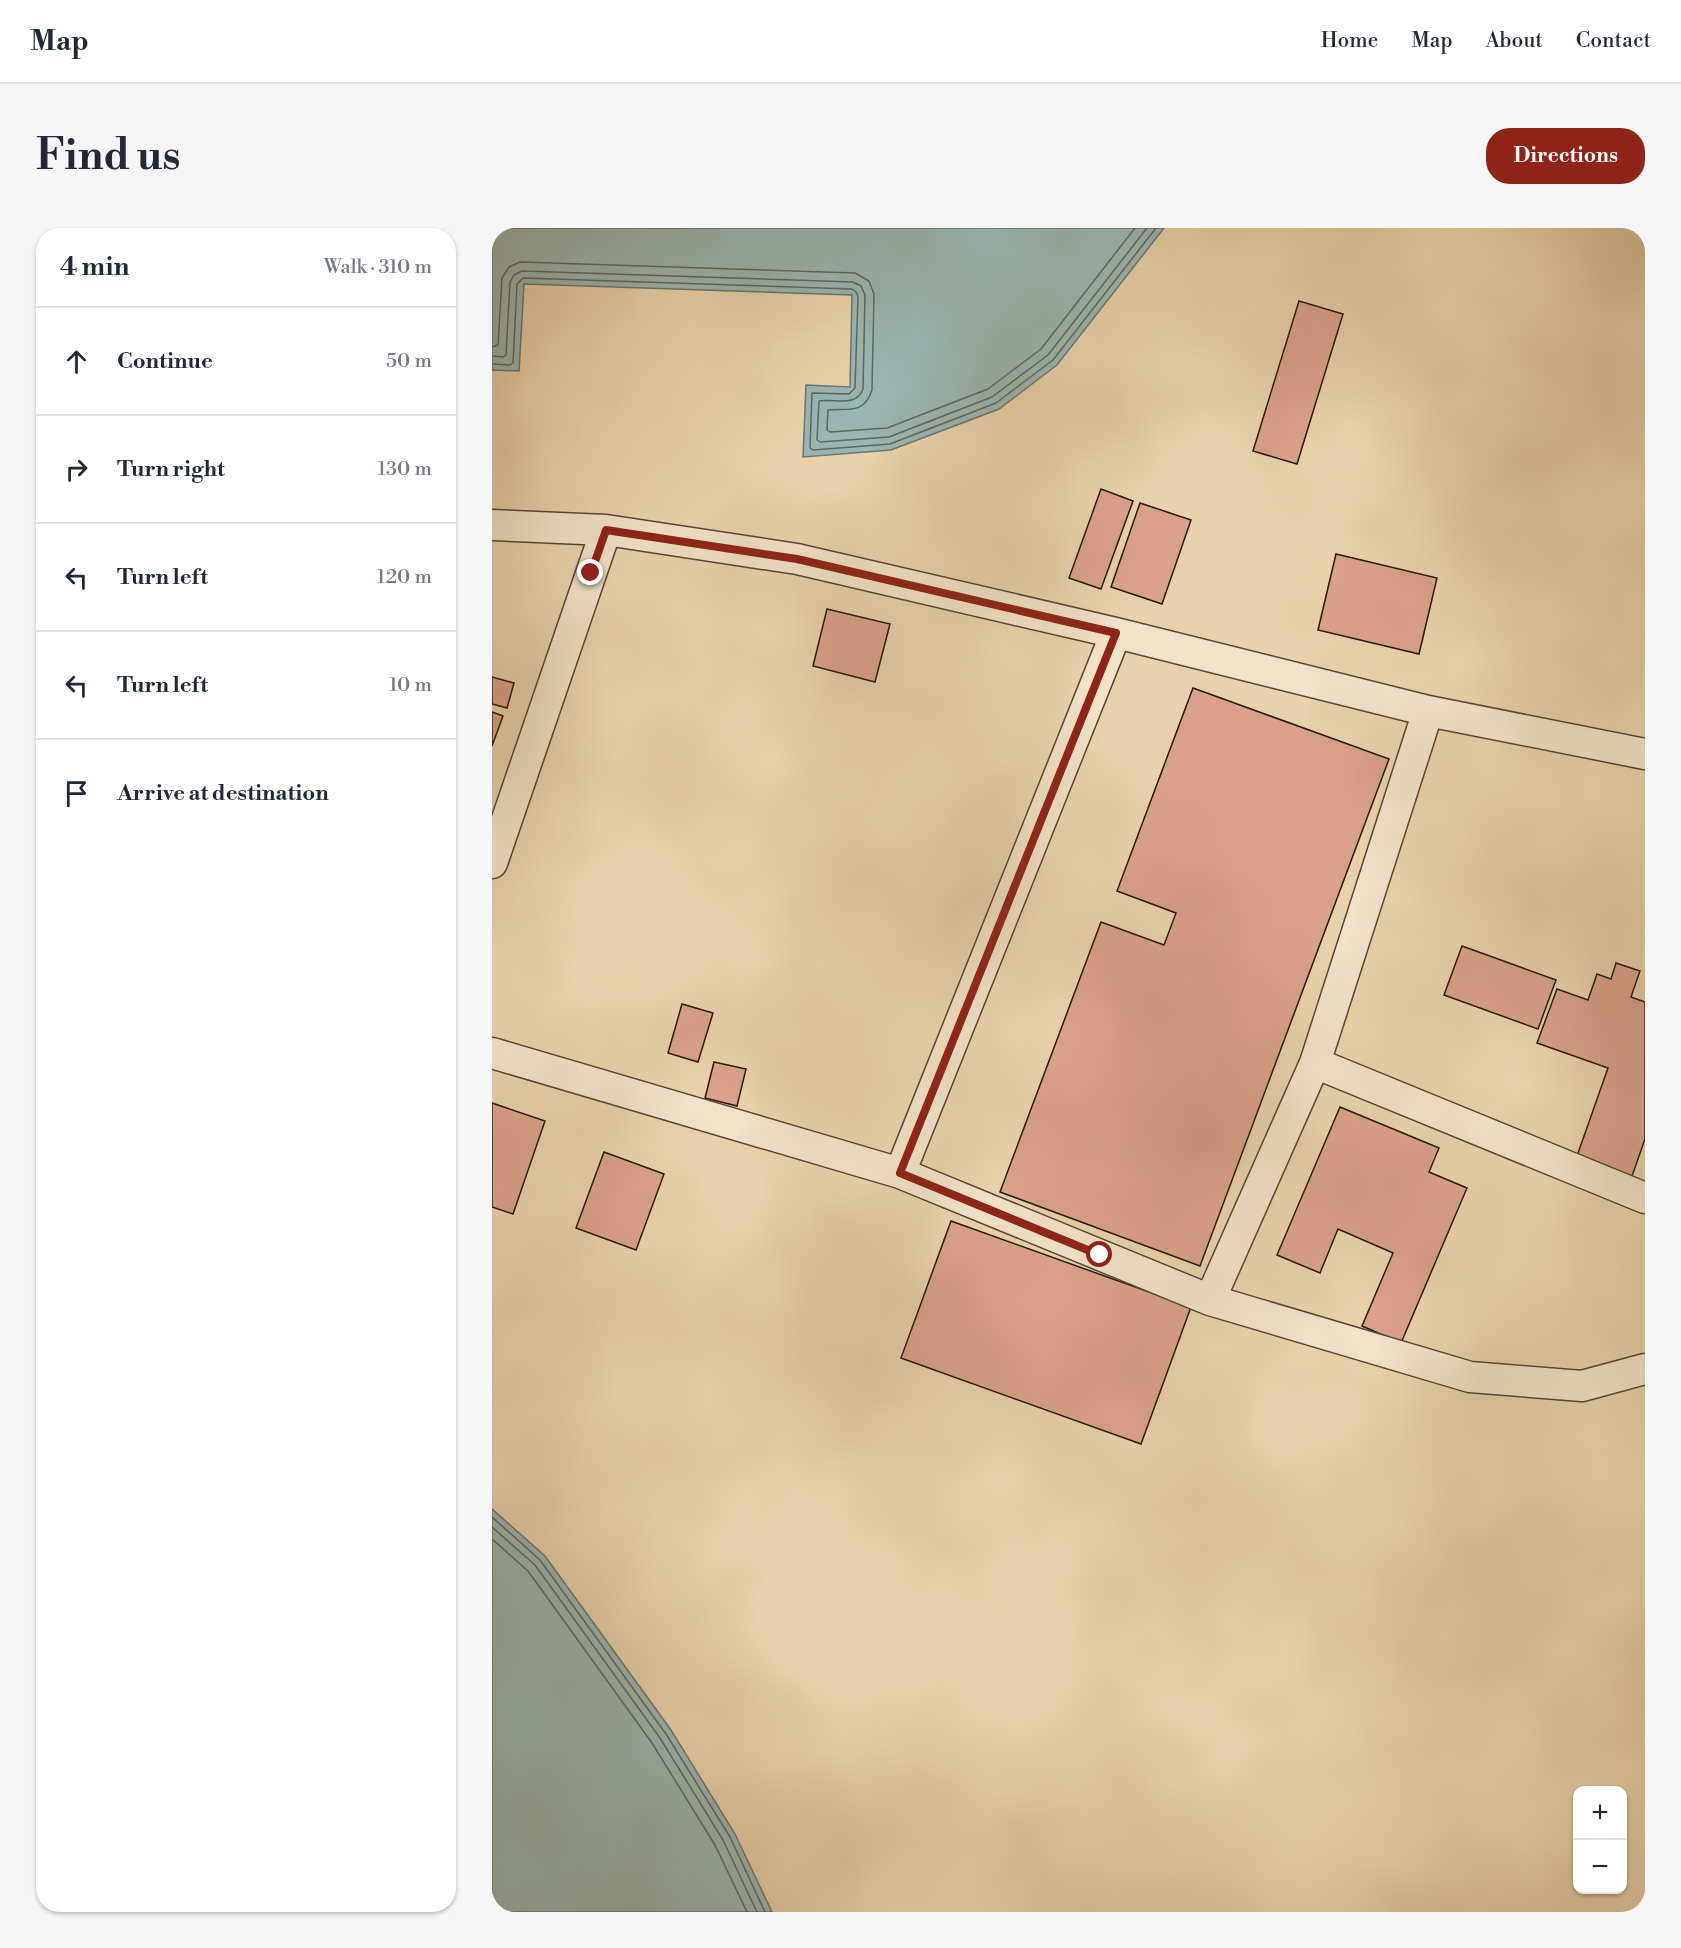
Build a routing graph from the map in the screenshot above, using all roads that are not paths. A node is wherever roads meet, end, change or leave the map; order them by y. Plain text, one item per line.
1 (492, 525) edge
2 (606, 530) junction
3 (1116, 633) junction
4 (1428, 711) junction
5 (1645, 754) edge
6 (493, 852) edge
7 (492, 1053) edge
8 (1315, 1063) junction
9 (900, 1173) junction
10 (1645, 1198) edge
11 (1210, 1300) junction
12 (1645, 1369) edge

1 - 2 street
2 - 3 street
2 - 6 street
3 - 4 street
3 - 9 street
4 - 5 street
4 - 8 street
7 - 9 street
8 - 10 street
8 - 11 street
9 - 11 street
11 - 12 street

